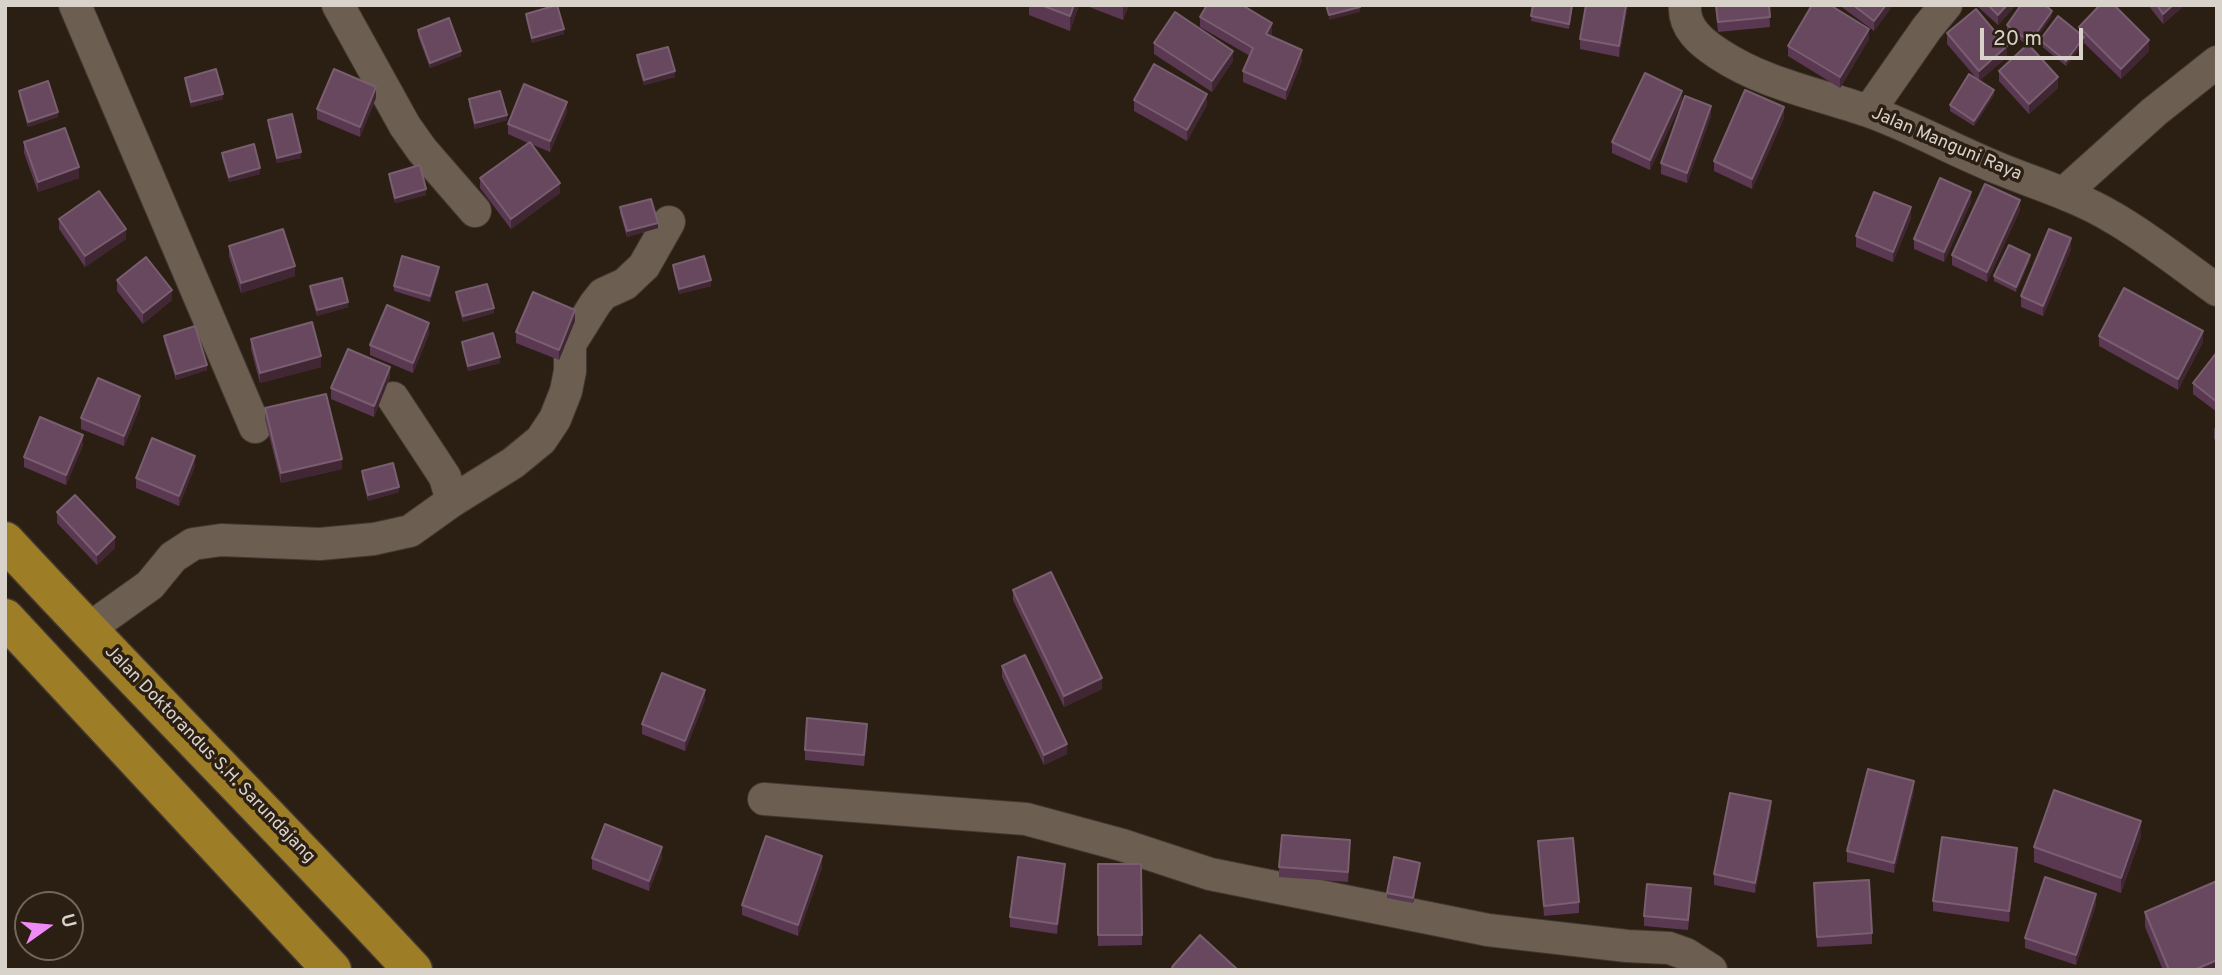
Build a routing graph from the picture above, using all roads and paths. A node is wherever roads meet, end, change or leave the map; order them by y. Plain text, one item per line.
1 (75, 5) edge
2 (338, 5) edge
3 (1685, 5) edge
4 (1947, 5) edge
5 (2217, 62) edge
6 (1869, 111) junction
7 (2064, 193) junction
8 (475, 211) dead end
9 (669, 222) dead end
10 (2217, 290) edge
11 (393, 398) dead end
12 (255, 427) dead end
13 (452, 501) junction
14 (5, 541) edge
15 (5, 618) edge
16 (87, 629) junction
17 (764, 799) dead end
18 (332, 970) edge
19 (413, 970) edge
20 (1710, 970) edge

1 - 12 street
2 - 8 street
3 - 6 street, Jalan Manguni Raya
4 - 6 street
5 - 7 street
6 - 7 street, Jalan Manguni Raya
7 - 10 street, Jalan Manguni Raya
9 - 13 street
11 - 13 street
13 - 16 street
14 - 16 highway, Jalan Doktorandus S.H. Sarundajang
15 - 18 highway
16 - 19 highway, Jalan Doktorandus S.H. Sarundajang
17 - 20 street

